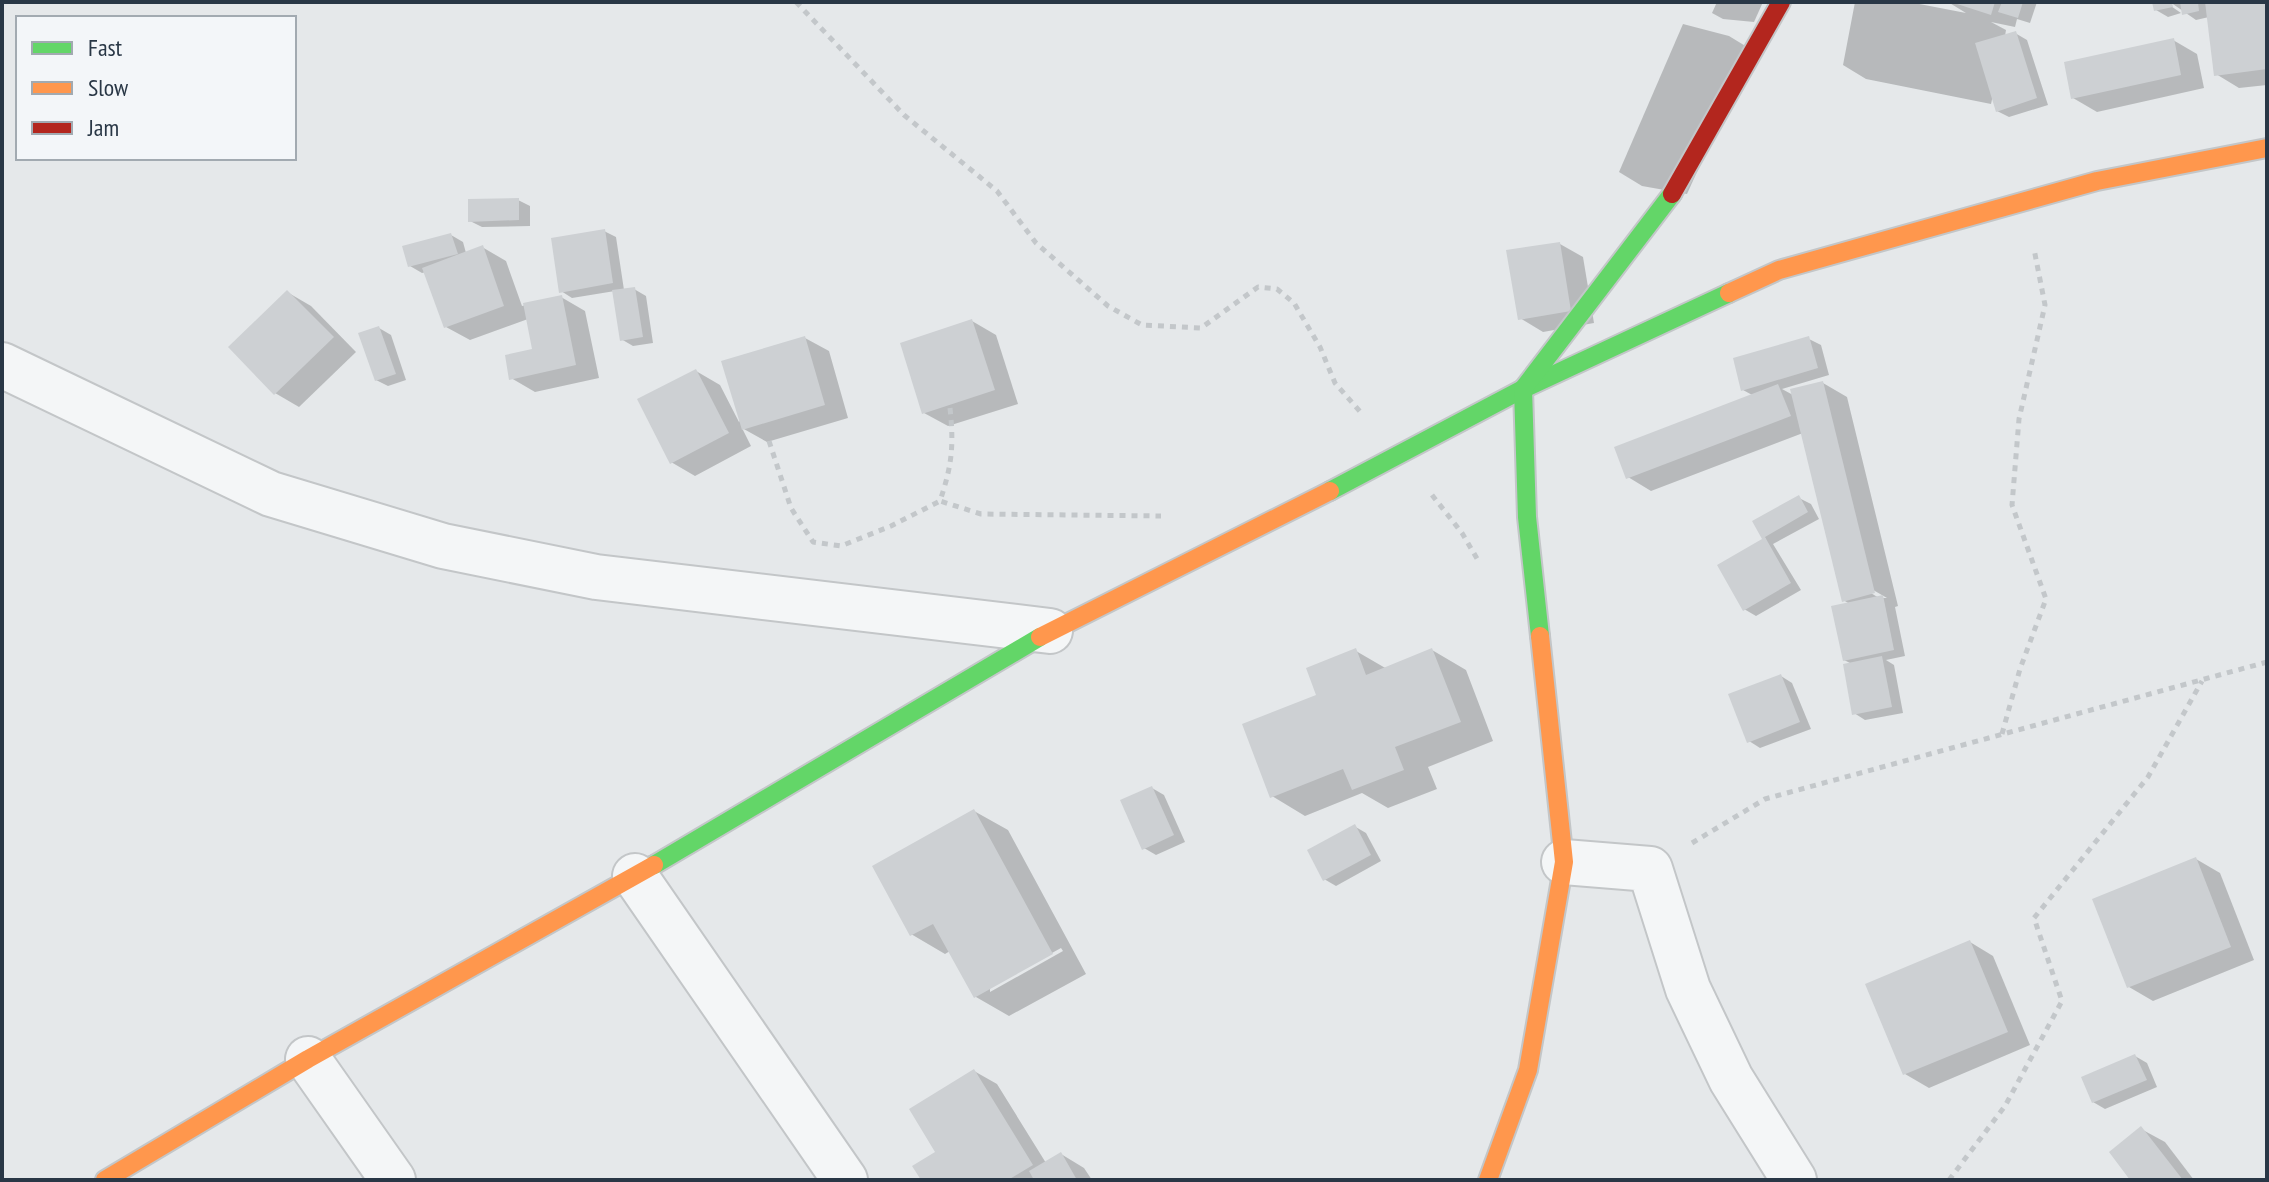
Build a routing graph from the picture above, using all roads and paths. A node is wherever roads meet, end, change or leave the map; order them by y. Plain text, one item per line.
1 (796, 2) edge
2 (1781, 2) edge
3 (2267, 148) edge
4 (2024, 201) junction
5 (2, 365) edge
6 (1523, 389) junction
7 (950, 408) dead end
8 (769, 441) dead end
9 (1400, 454) junction
10 (940, 501) junction
11 (1172, 515) dead end
12 (1485, 572) dead end
13 (1050, 631) junction
14 (2267, 662) edge
15 (2203, 680) junction
16 (2001, 734) junction
17 (1564, 862) junction
18 (1650, 869) junction
19 (635, 876) junction
20 (308, 1059) junction
21 (105, 1180) edge
22 (393, 1180) edge
23 (845, 1180) edge
24 (1488, 1180) edge
25 (1794, 1180) edge
26 (1949, 1180) edge

1 - 9 path
2 - 6 main road
3 - 4 main road
4 - 6 main road
4 - 16 path
5 - 13 street
6 - 9 main road
6 - 17 main road
7 - 10 path
8 - 10 path
9 - 12 path
9 - 13 main road
10 - 11 path
13 - 19 main road
14 - 15 path
15 - 16 path
15 - 26 path
16 - 18 path
17 - 18 street
17 - 24 main road
18 - 25 street
19 - 20 main road
19 - 23 street
20 - 21 main road
20 - 22 street

